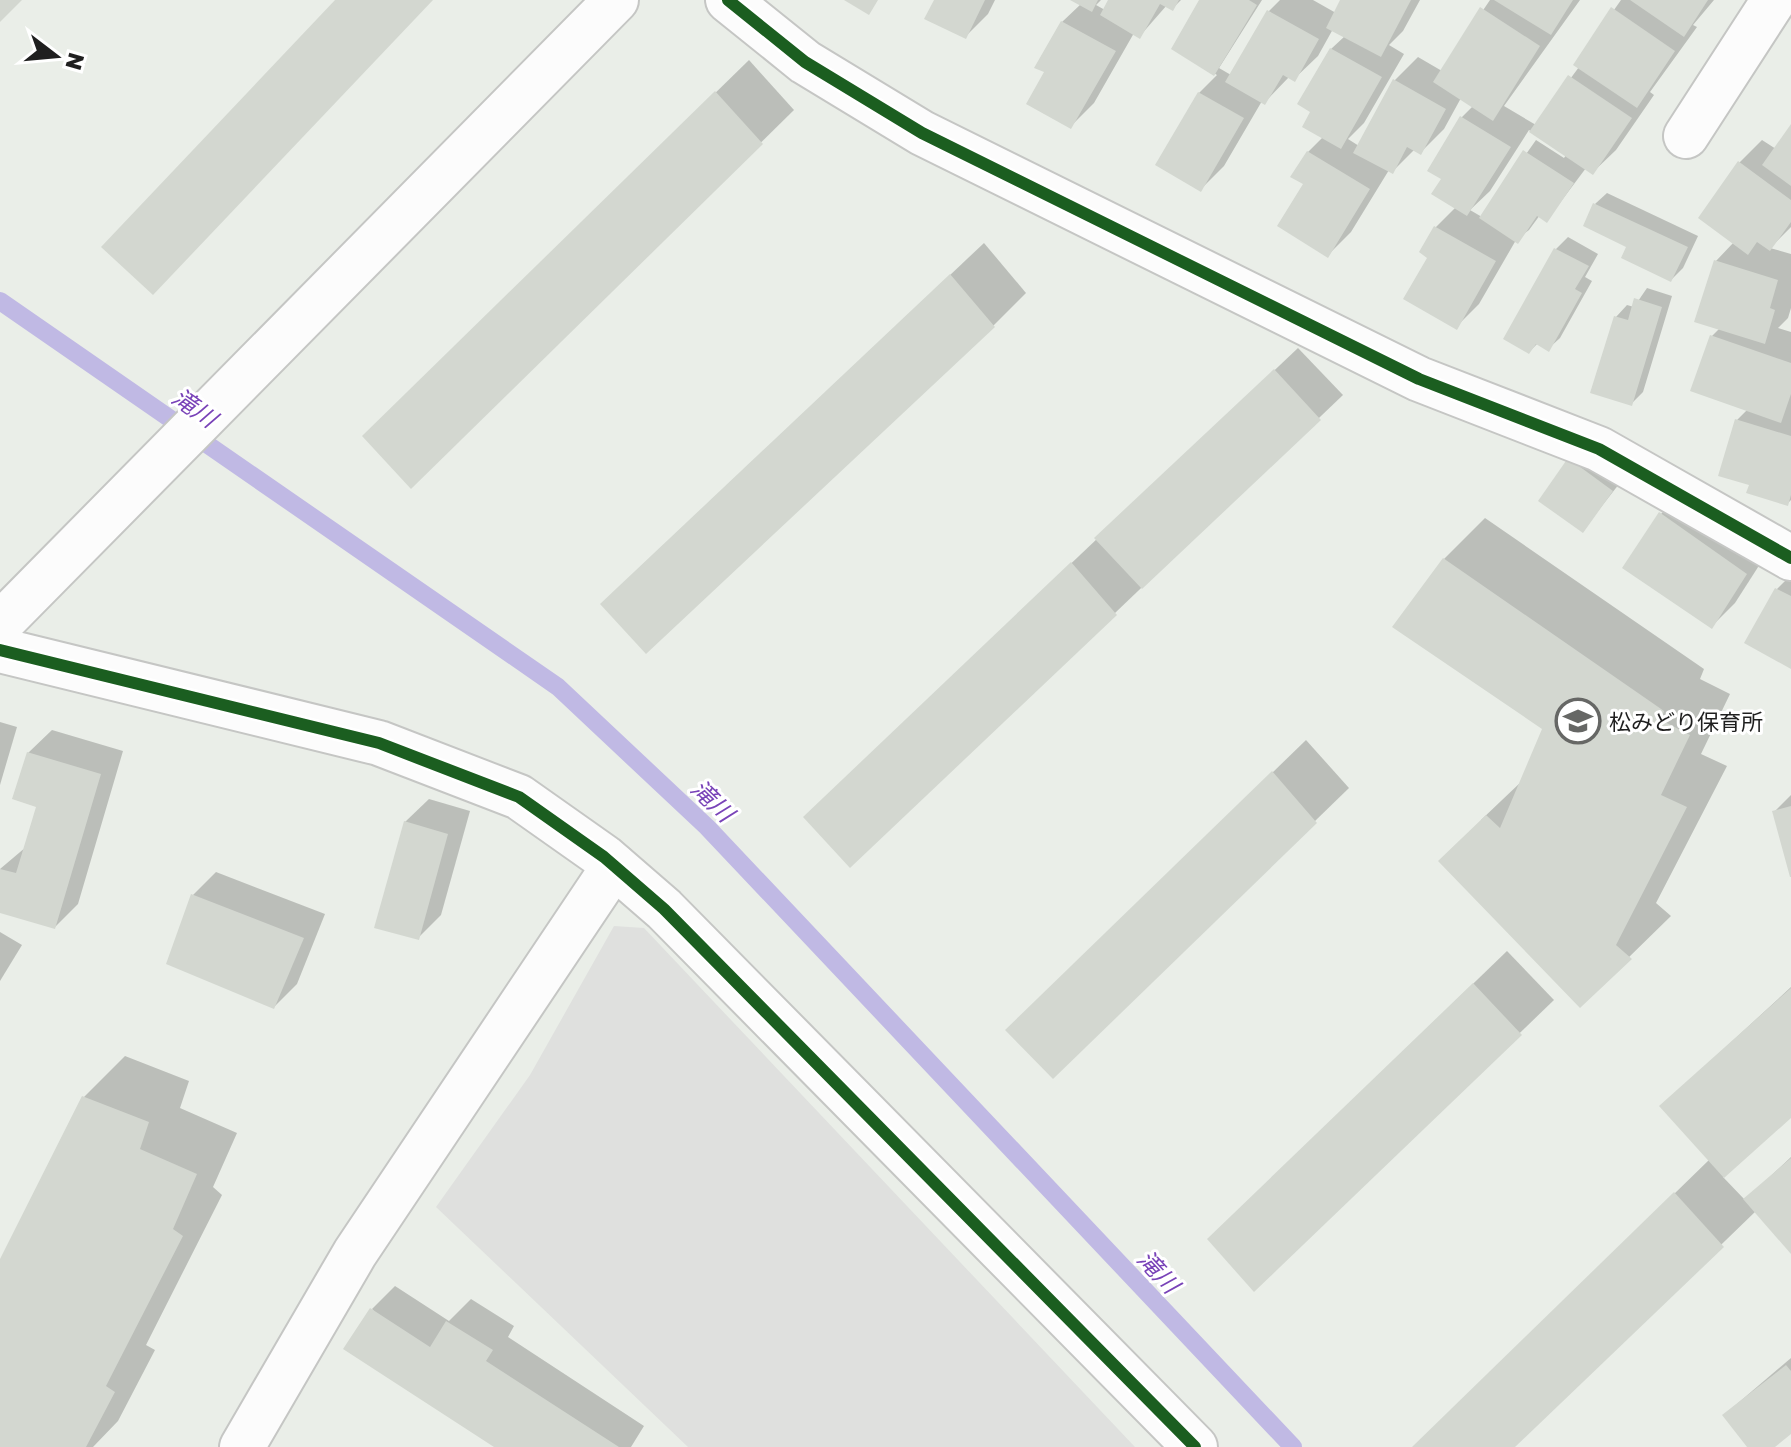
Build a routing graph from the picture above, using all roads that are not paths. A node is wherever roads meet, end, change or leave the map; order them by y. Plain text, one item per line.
1 (616, 0) edge
2 (728, 0) edge
3 (1774, 0) edge
4 (1686, 136) dead end
5 (1791, 558) edge
6 (0, 624) edge
7 (0, 650) edge
8 (614, 866) junction
9 (242, 1447) edge
10 (1195, 1447) edge

1 - 6 street
2 - 5 street
3 - 4 street
7 - 8 street
8 - 9 street
8 - 10 street

